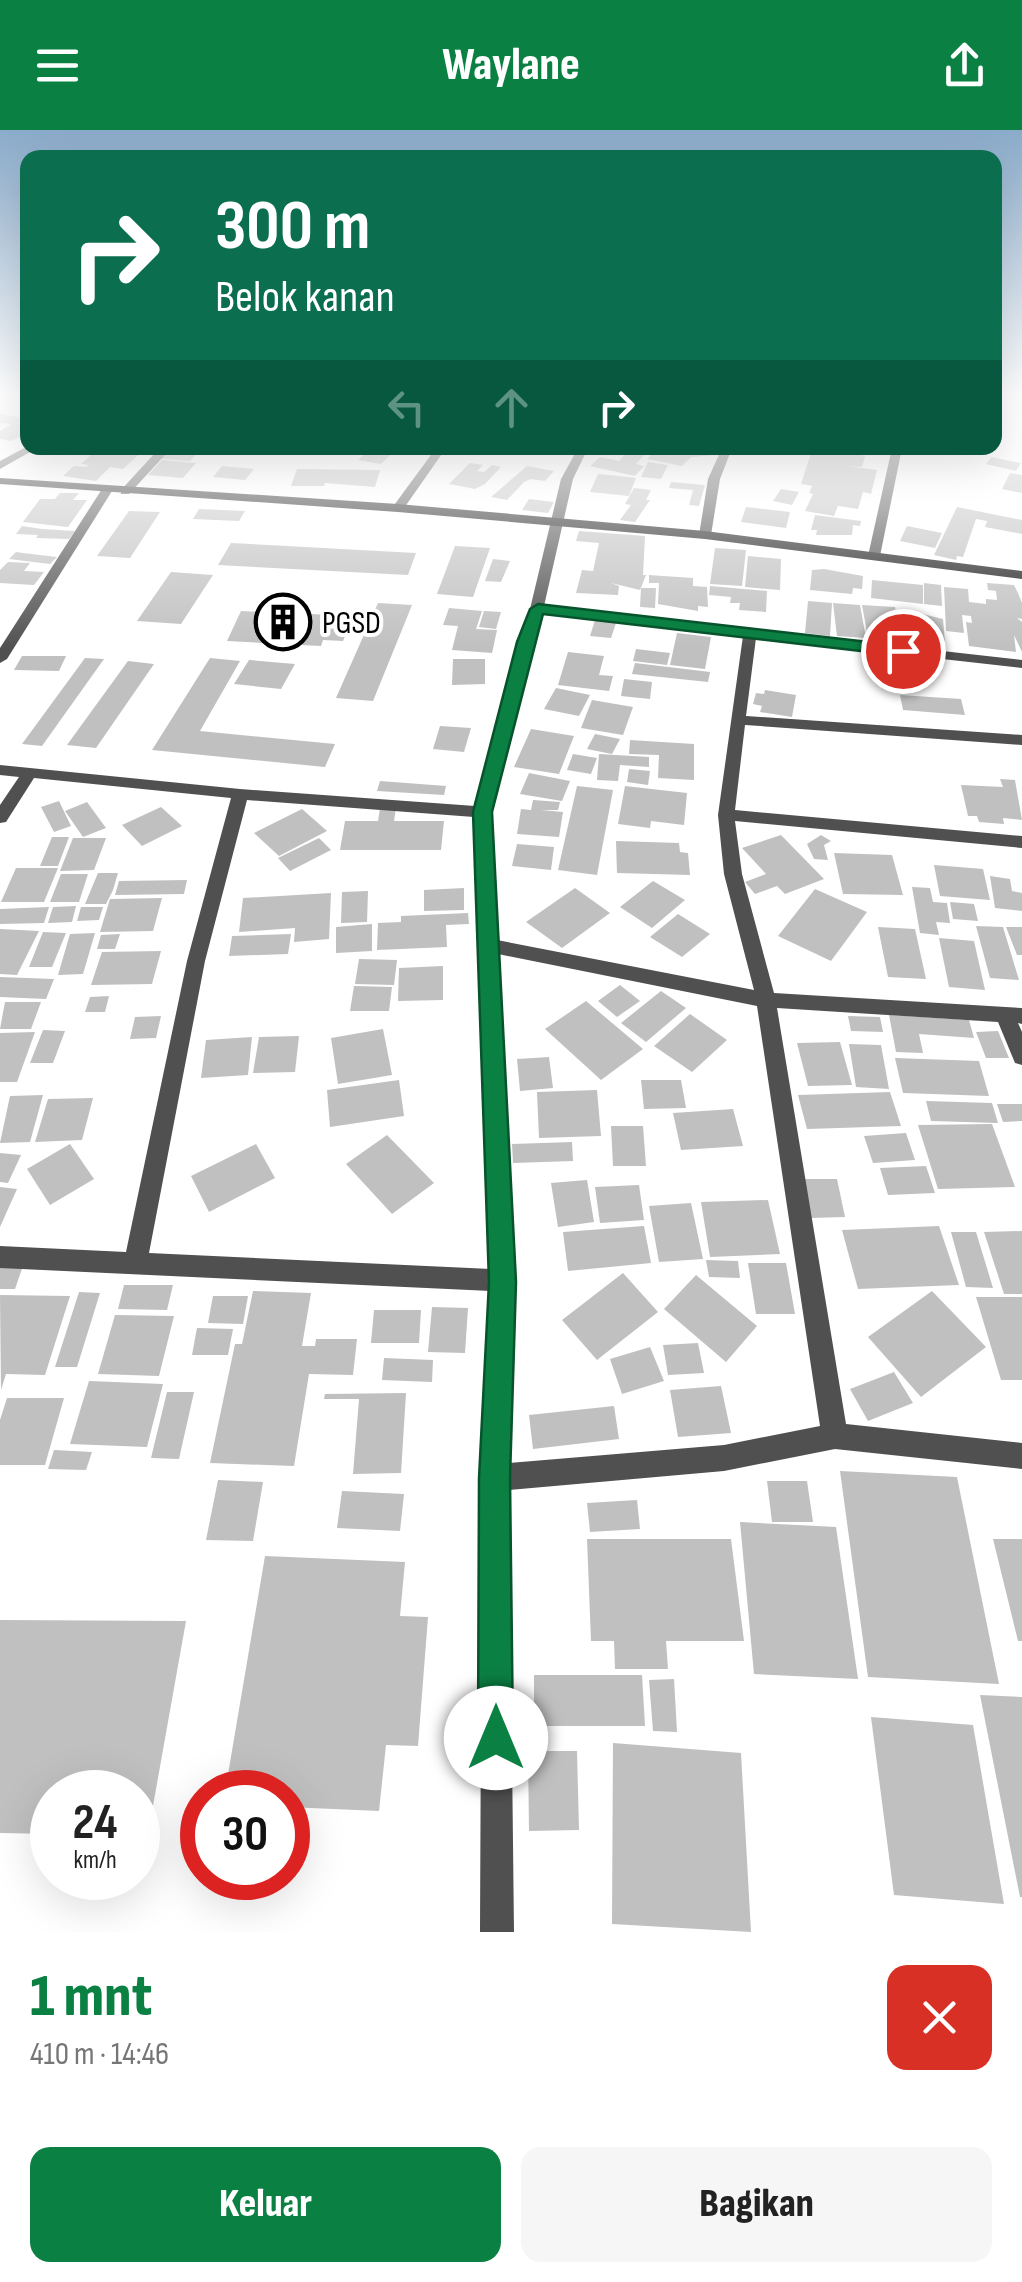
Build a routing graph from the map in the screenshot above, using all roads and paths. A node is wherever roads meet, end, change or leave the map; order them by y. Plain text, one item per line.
1 (0, 481) edge
2 (135, 481) edge
3 (417, 481) edge
4 (567, 481) edge
5 (714, 481) edge
6 (890, 481) edge
7 (106, 491) junction
8 (125, 492) junction
9 (398, 508) junction
10 (557, 522) junction
11 (704, 535) junction
12 (874, 556) junction
13 (1021, 576) edge
14 (538, 609) junction
15 (750, 633) junction
16 (0, 659) edge
17 (1022, 664) edge
18 (738, 720) junction
19 (1022, 740) edge
20 (0, 770) edge
21 (28, 773) junction
22 (240, 794) junction
23 (482, 812) junction
24 (726, 815) junction
25 (0, 818) edge
26 (1022, 842) edge
27 (487, 944) junction
28 (766, 1000) junction
29 (1014, 1016) edge
30 (1022, 1057) edge
31 (0, 1257) edge
32 (136, 1262) junction
33 (503, 1282) junction
34 (835, 1436) junction
35 (1022, 1456) edge
36 (494, 1478) junction
37 (497, 1932) edge

1 - 7 street
2 - 8 street
3 - 9 street
4 - 10 street
5 - 11 street
6 - 12 street
7 - 8 street
7 - 16 street
8 - 9 street
9 - 10 street
10 - 11 street
10 - 14 street
11 - 12 street
12 - 13 street
14 - 15 street
14 - 23 street
15 - 17 street
15 - 18 street
18 - 19 street
18 - 24 street
20 - 21 street
21 - 22 street
21 - 25 street
22 - 23 street
22 - 32 street
23 - 27 street
24 - 26 street
24 - 28 street
27 - 28 street
27 - 33 street
28 - 29 street
28 - 34 street
29 - 30 street
31 - 32 street
32 - 33 street
33 - 36 street
34 - 35 street
34 - 36 street
36 - 37 street

